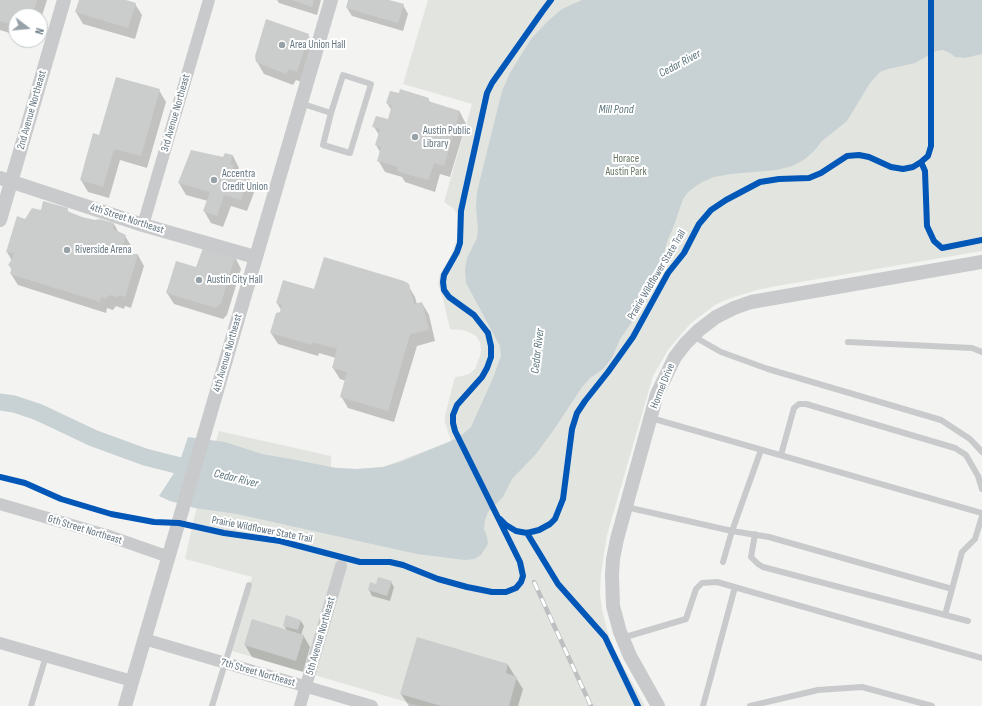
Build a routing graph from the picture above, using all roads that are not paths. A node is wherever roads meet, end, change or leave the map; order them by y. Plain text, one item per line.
1 (64, 0) edge
2 (209, 0) edge
3 (330, 0) edge
4 (300, 103) junction
5 (332, 113) junction
6 (6, 180) edge
7 (0, 220) edge
8 (143, 225) junction
9 (255, 257) junction
10 (982, 262) edge
11 (693, 336) junction
12 (848, 342) dead end
13 (982, 352) edge
14 (651, 418) junction
15 (761, 450) junction
16 (982, 452) edge
17 (781, 455) junction
18 (982, 489) edge
19 (0, 504) edge
20 (626, 507) junction
21 (982, 515) edge
22 (732, 531) junction
23 (755, 534) junction
24 (169, 557) junction
25 (723, 562) dead end
26 (341, 566) dead end
27 (249, 585) dead end
28 (735, 587) junction
29 (952, 589) junction
30 (945, 615) junction
31 (968, 621) dead end
32 (622, 638) junction
33 (144, 639) junction
34 (0, 643) edge
35 (46, 656) junction
36 (982, 658) edge
37 (225, 663) junction
38 (132, 681) junction
39 (306, 687) junction
40 (31, 706) edge
41 (125, 706) edge
42 (212, 706) edge
43 (300, 706) edge
44 (372, 706) edge
45 (658, 706) edge
46 (703, 706) edge
47 (750, 706) edge
48 (932, 706) edge

1 - 6 street, 2nd Avenue Northeast
2 - 8 street, 3rd Avenue Northeast
3 - 4 street, 4th Avenue Northeast
4 - 5 lane
4 - 9 street, 4th Avenue Northeast
5 - 5 lane
6 - 7 street, 2nd Avenue Northeast
6 - 8 street, 4th Street Northeast
8 - 9 street, 4th Street Northeast
9 - 24 street, 4th Avenue Northeast
10 - 11 street, Hormel Drive
11 - 14 street, Hormel Drive
11 - 16 lane
12 - 13 lane
14 - 15 lane
14 - 20 street, Hormel Drive
15 - 17 lane
15 - 22 lane
17 - 18 lane
17 - 21 lane
19 - 24 street, 6th Street Northeast
20 - 22 lane
20 - 32 street, Hormel Drive
21 - 29 lane
22 - 23 lane
22 - 25 lane
23 - 29 lane
23 - 30 lane
24 - 33 street, 4th Avenue Northeast
26 - 39 street, 5th Avenue Northeast
27 - 37 lane
28 - 32 lane
28 - 36 lane
28 - 46 lane
29 - 30 lane
30 - 31 lane
32 - 45 street, Hormel Drive
33 - 37 street, 7th Street Northeast
33 - 38 street, 4th Avenue Northeast
34 - 35 street
35 - 38 street
35 - 40 lane
37 - 39 street, 7th Street Northeast
37 - 42 lane
38 - 41 street, 4th Avenue Northeast
39 - 43 street, 5th Avenue Northeast
39 - 44 street, 7th Street Northeast
47 - 48 lane

